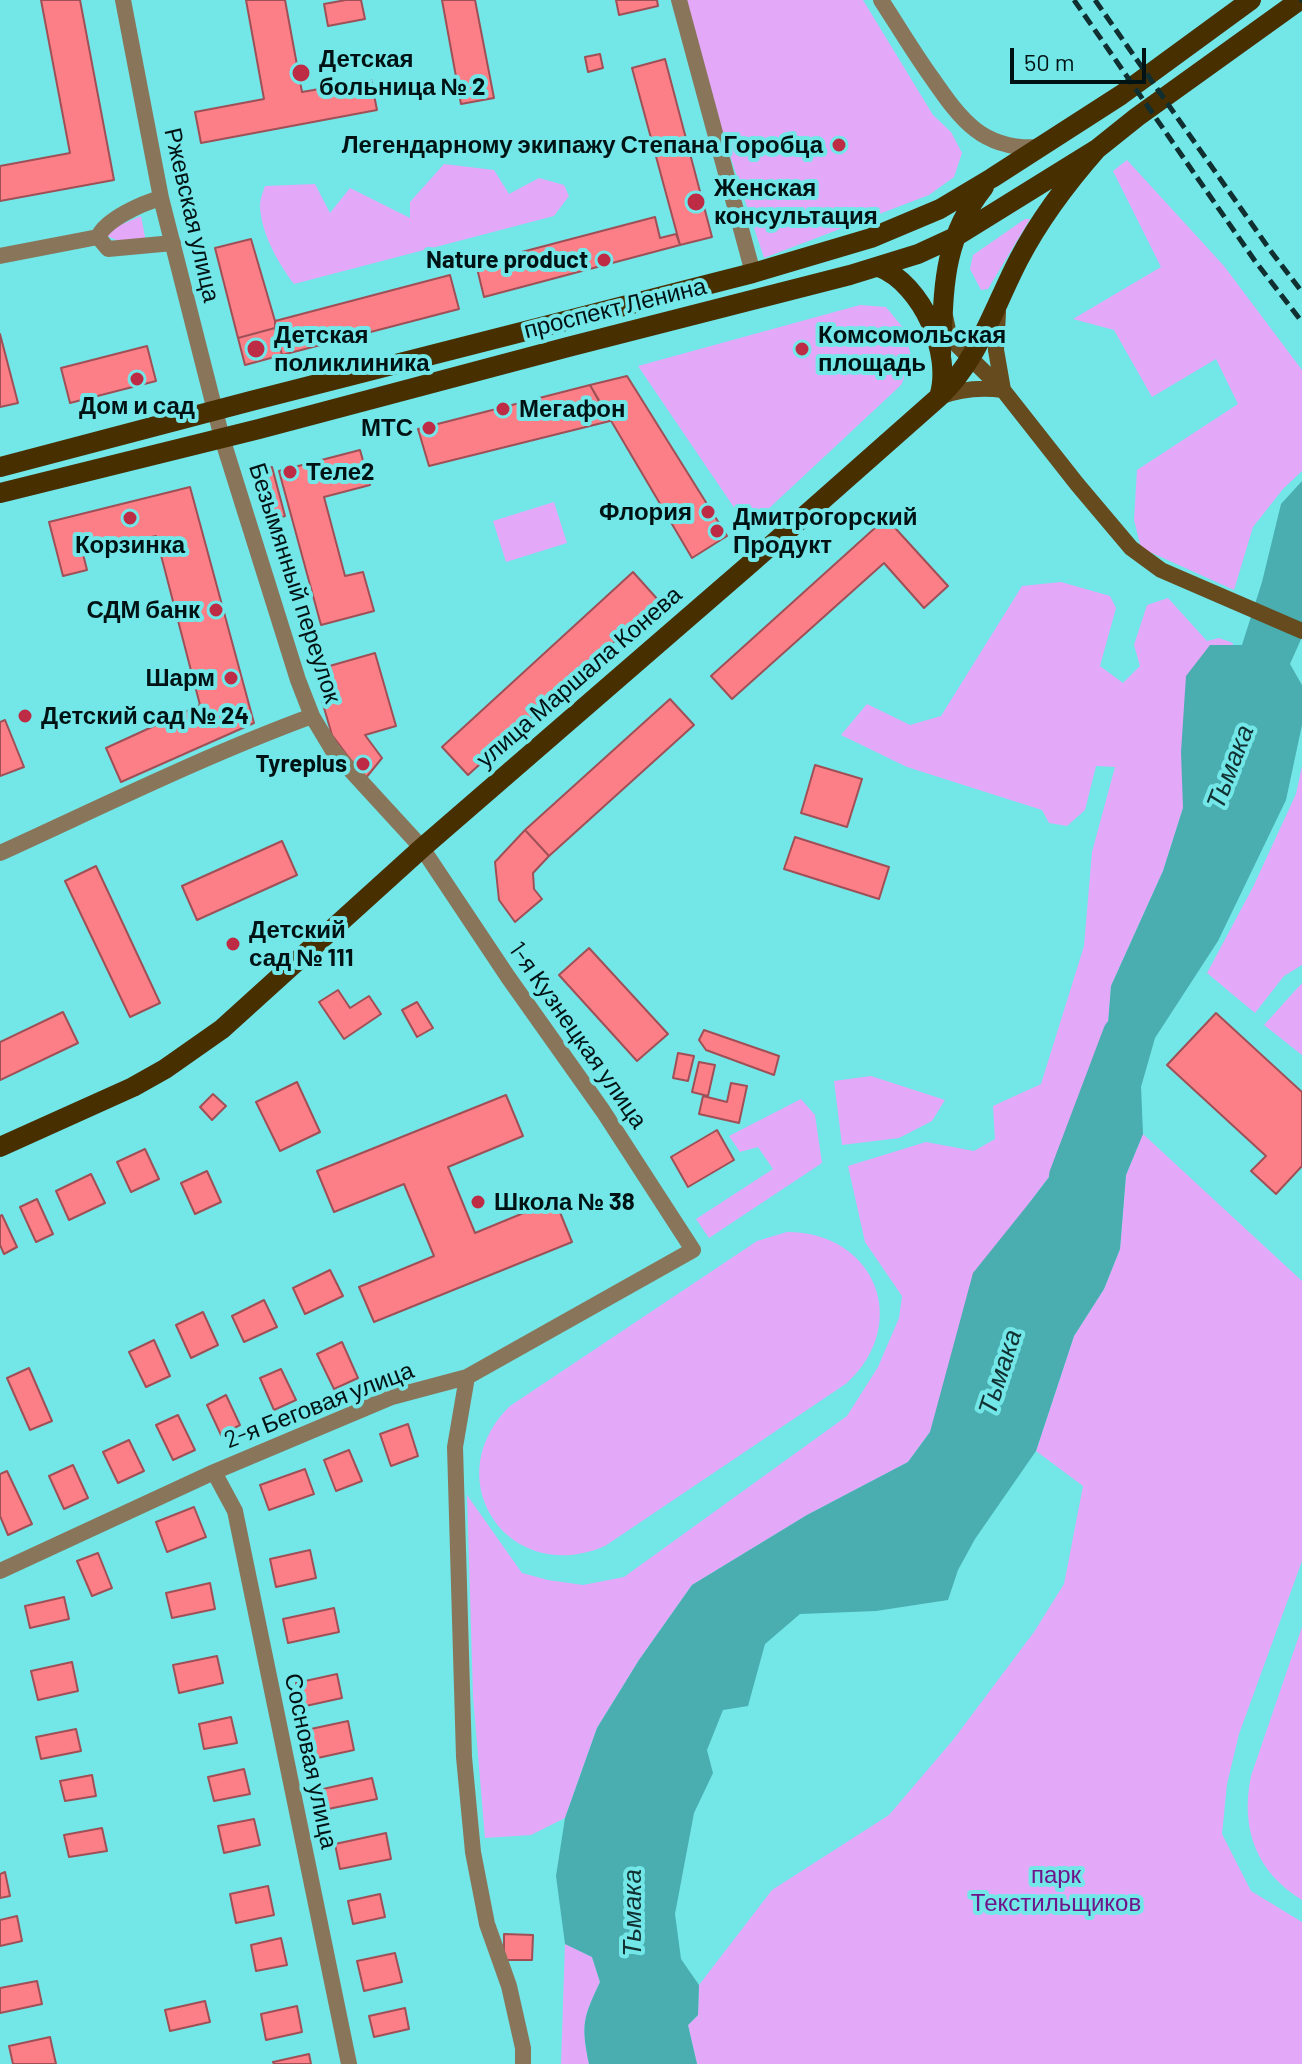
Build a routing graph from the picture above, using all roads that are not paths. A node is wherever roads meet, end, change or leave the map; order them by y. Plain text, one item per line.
1 (123, 0) edge
2 (679, 0) edge
3 (881, 0) edge
4 (1251, 0) edge
5 (1300, 0) edge
6 (1040, 147) junction
7 (1097, 149) junction
8 (992, 178) junction
9 (161, 198) junction
10 (98, 237) junction
11 (955, 237) junction
12 (173, 243) junction
13 (0, 256) edge
14 (879, 267) junction
15 (753, 273) junction
16 (906, 287) junction
17 (1000, 296) junction
18 (943, 301) junction
19 (941, 355) junction
20 (971, 360) junction
21 (1003, 390) junction
22 (939, 397) junction
23 (215, 411) junction
24 (222, 438) junction
25 (0, 467) edge
26 (0, 493) edge
27 (1302, 631) edge
28 (312, 716) junction
29 (422, 848) junction
30 (0, 853) edge
31 (0, 1147) edge
32 (693, 1250) joint
33 (467, 1377) junction
34 (214, 1472) junction
35 (0, 1571) edge
36 (349, 2064) edge
37 (523, 2064) edge

1 - 9 street, Ржевская улица
2 - 15 street
3 - 6 street
4 - 6 main road, проспект Ленина
5 - 7 main road, проспект Ленина
6 - 8 main road, проспект Ленина
7 - 11 main road, проспект Ленина
7 - 17 main road, улица Маршала Конева
8 - 11 main road
8 - 15 main road, проспект Ленина
9 - 10 street
9 - 12 street, Ржевская улица
10 - 12 street
10 - 13 street
11 - 14 main road, проспект Ленина
11 - 18 main road
12 - 23 street, Ржевская улица
14 - 16 main road
14 - 24 main road, проспект Ленина
15 - 23 main road, проспект Ленина
16 - 18 main road
16 - 19 main road
17 - 20 main road, улица Маршала Конева
17 - 21 main road
18 - 19 main road
18 - 20 main road
19 - 22 main road
20 - 21 main road
20 - 22 main road, улица Маршала Конева
21 - 22 main road
21 - 27 main road
22 - 29 main road, улица Маршала Конева
23 - 24 street, Ржевская улица
23 - 25 main road, проспект Ленина
24 - 26 main road, проспект Ленина
24 - 28 street, Безымянный переулок
28 - 29 street, Безымянный переулок
28 - 30 street
29 - 31 main road, улица Маршала Конева
29 - 32 street, 1-я Кузнецкая улица
32 - 33 street, 2-я Беговая улица
33 - 34 street, 2-я Беговая улица
33 - 37 street
34 - 35 street, 2-я Беговая улица
34 - 36 street, Сосновая улица

